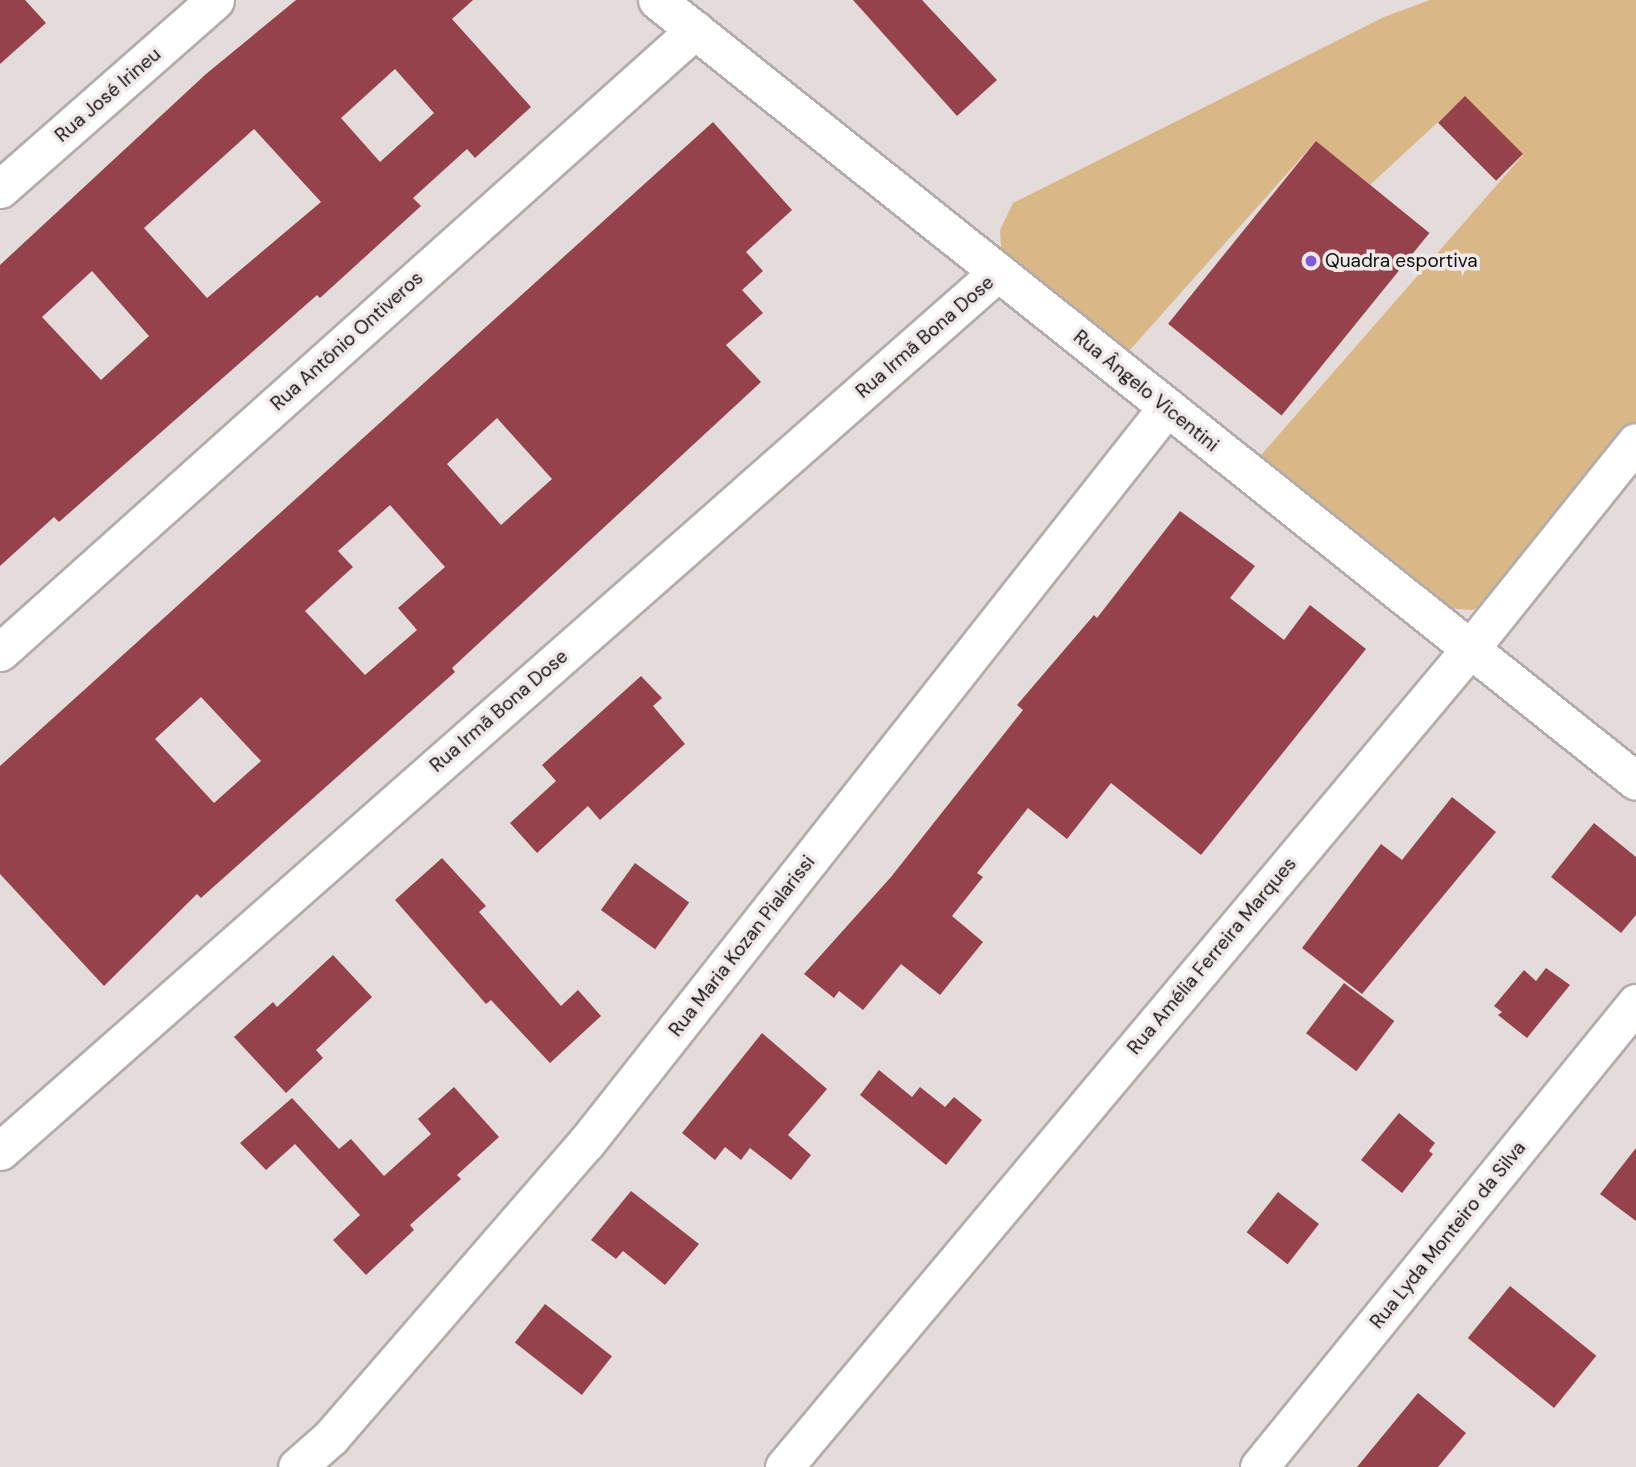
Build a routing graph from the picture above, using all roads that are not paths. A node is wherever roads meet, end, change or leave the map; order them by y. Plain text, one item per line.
1 (215, 0) edge
2 (657, 0) edge
3 (695, 30) junction
4 (0, 189) edge
5 (998, 272) junction
6 (1167, 407) junction
7 (1636, 442) edge
8 (1470, 649) junction
9 (0, 652) edge
10 (1636, 781) edge
11 (1636, 1003) edge
12 (0, 1151) edge
13 (297, 1467) edge
14 (784, 1467) edge
15 (1259, 1467) edge

1 - 4 street, Rua José Irineu
2 - 3 street, Rua Ângelo Vicentini
3 - 5 street, Rua Ângelo Vicentini
3 - 9 street, Rua Antônio Ontiveros
5 - 6 street, Rua Ângelo Vicentini
5 - 12 street, Rua Irmã Bona Dose
6 - 8 street, Rua Ângelo Vicentini
6 - 13 street, Rua Maria Kozan Pialarissi
7 - 8 street, Rua Amélia Ferreira Marques
8 - 10 street, Rua Ângelo Vicentini
8 - 14 street, Rua Amélia Ferreira Marques
11 - 15 street, Rua Lyda Monteiro da Silva

